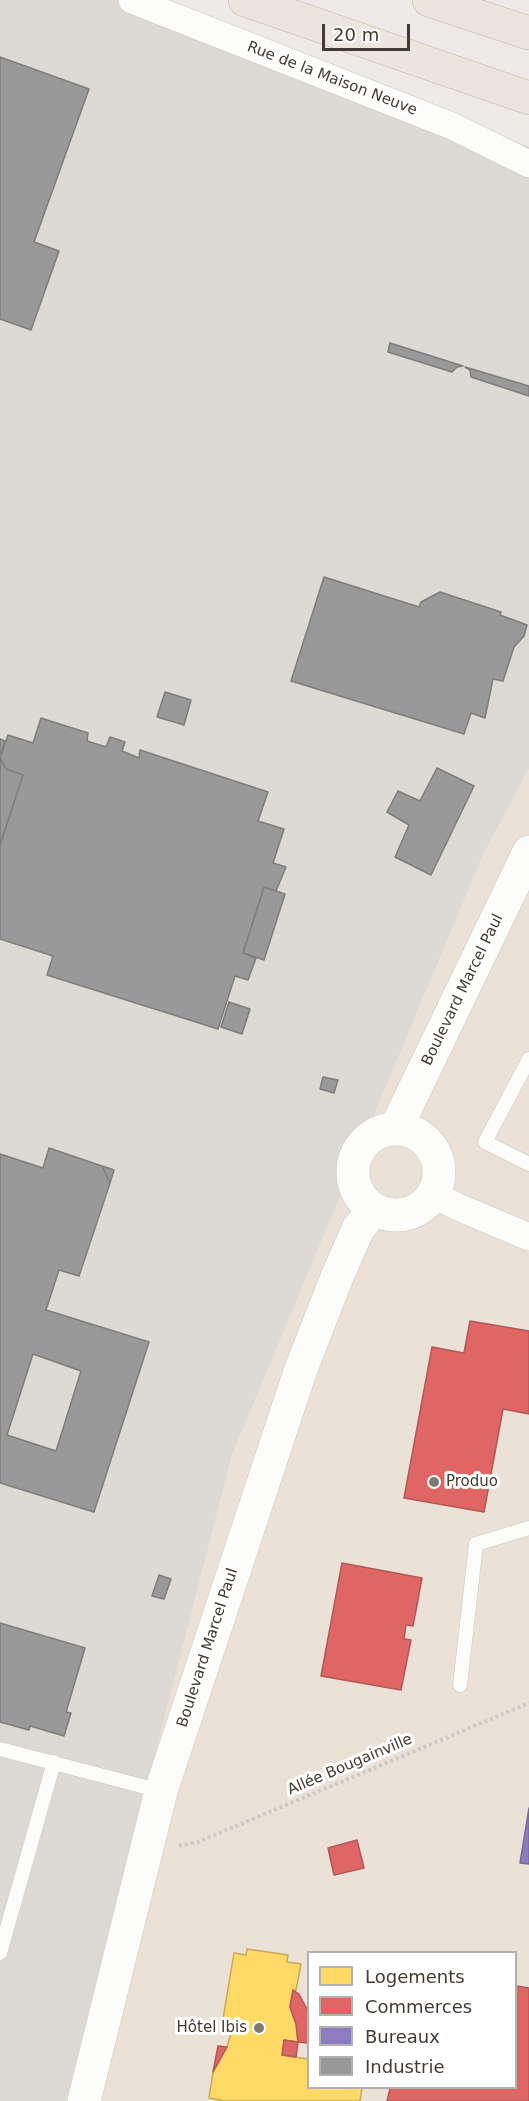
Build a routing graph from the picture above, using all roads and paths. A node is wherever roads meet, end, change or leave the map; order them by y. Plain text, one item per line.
1 (132, 0) edge
2 (245, 0) edge
3 (429, 0) edge
4 (529, 33) edge
5 (529, 98) edge
6 (529, 164) edge
7 (529, 852) edge
8 (529, 1059) edge
9 (396, 1128) junction
10 (529, 1164) edge
11 (433, 1194) junction
12 (374, 1209) junction
13 (529, 1237) edge
14 (529, 1528) edge
15 (460, 1685) dead end
16 (529, 1703) edge
17 (0, 1749) edge
18 (54, 1762) junction
19 (160, 1791) junction
20 (178, 1846) dead end
21 (0, 1953) edge
22 (84, 2101) edge

1 - 6 street, Rue de la Maison Neuve
2 - 5 highway
3 - 4 highway
7 - 9 street, Boulevard Marcel Paul
8 - 10 lane
9 - 11 street
9 - 12 street
11 - 12 street
11 - 13 street
12 - 19 street, Boulevard Marcel Paul
14 - 15 lane
16 - 20 path, Allée Bougainville
17 - 18 lane
18 - 19 lane
18 - 21 lane
19 - 22 street, Boulevard Marcel Paul

